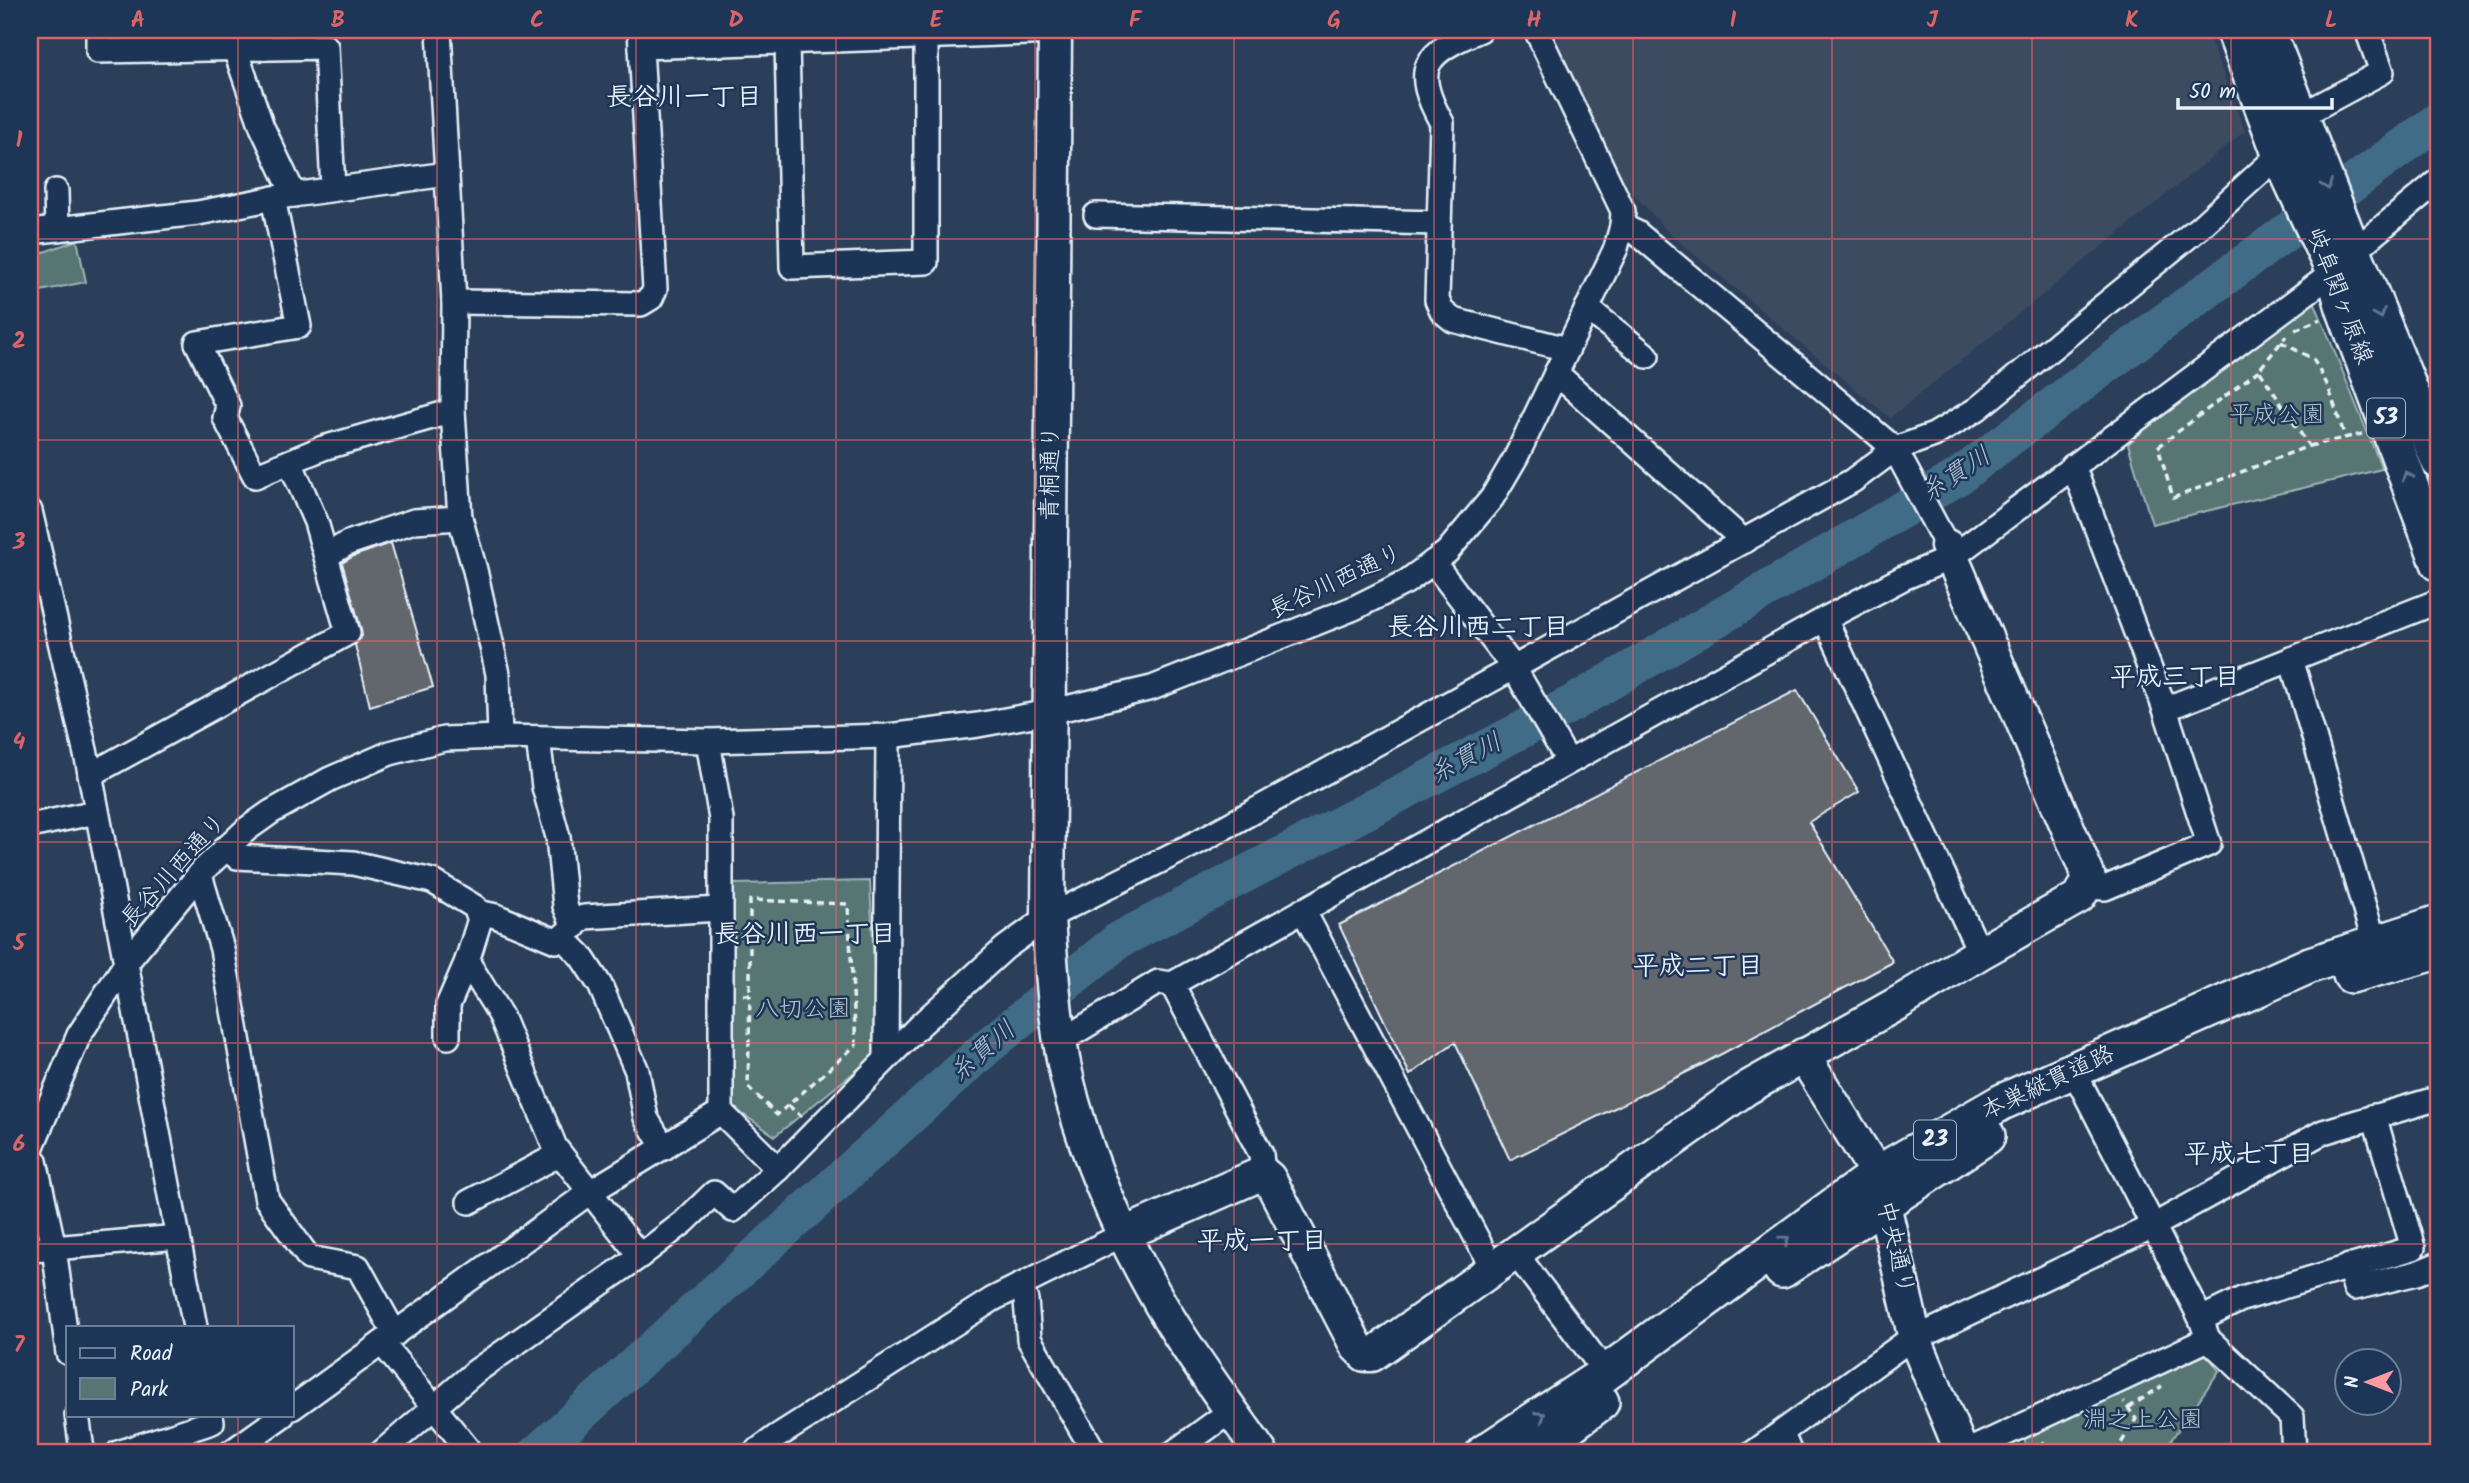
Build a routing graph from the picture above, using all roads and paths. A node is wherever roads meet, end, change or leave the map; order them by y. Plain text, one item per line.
1 (98, 30) edge
2 (439, 30) edge
3 (1480, 30) edge
4 (1537, 30) edge
5 (2234, 30) edge
6 (2267, 30) edge
7 (2367, 30) edge
8 (1055, 31) edge
9 (926, 37) junction
10 (640, 38) edge
11 (237, 39) edge
12 (787, 41) junction
13 (2294, 144) junction
14 (447, 174) junction
15 (2439, 180) edge
16 (333, 189) junction
17 (56, 191) dead end
18 (283, 197) junction
19 (1096, 215) dead end
20 (1439, 223) junction
21 (1622, 226) junction
22 (57, 229) junction
23 (30, 232) edge
24 (2339, 250) junction
25 (454, 302) junction
26 (2344, 308) junction
27 (1587, 309) junction
28 (2281, 342) junction
29 (1567, 349) junction
30 (1647, 356) dead end
31 (2259, 370) junction
32 (1556, 373) junction
33 (453, 411) junction
34 (2389, 427) junction
35 (2345, 437) junction
36 (2309, 446) junction
37 (1896, 452) junction
38 (290, 461) junction
39 (2439, 461) edge
40 (2073, 466) junction
41 (30, 518) edge
42 (460, 518) junction
43 (1744, 541) junction
44 (1949, 552) junction
45 (326, 556) junction
46 (1433, 562) junction
47 (2439, 564) edge
48 (2439, 601) edge
49 (1825, 619) junction
50 (2291, 659) junction
51 (1516, 672) junction
52 (2165, 709) junction
53 (1049, 712) junction
54 (888, 736) junction
55 (500, 737) junction
56 (538, 738) junction
57 (708, 741) junction
58 (1565, 756) junction
59 (90, 775) junction
60 (96, 812) junction
61 (30, 826) edge
62 (225, 848) junction
63 (200, 875) junction
64 (2087, 887) junction
65 (720, 909) junction
66 (1303, 910) junction
67 (477, 912) junction
68 (1048, 917) junction
69 (2439, 923) edge
70 (568, 932) junction
71 (2375, 944) junction
72 (2439, 951) edge
73 (1980, 953) junction
74 (467, 961) junction
75 (127, 962) junction
76 (1172, 984) junction
77 (750, 995) junction
78 (720, 996) junction
79 (448, 1037) dead end
80 (1061, 1041) junction
81 (1803, 1055) junction
82 (886, 1058) junction
83 (2078, 1077) junction
84 (2439, 1098) edge
85 (721, 1112) junction
86 (2374, 1116) junction
87 (664, 1148) junction
88 (30, 1151) edge
89 (560, 1154) junction
90 (30, 1157) edge
91 (778, 1169) junction
92 (1263, 1173) junction
93 (1881, 1189) junction
94 (590, 1192) junction
95 (470, 1202) dead end
96 (2153, 1226) junction
97 (1124, 1234) junction
98 (178, 1237) junction
99 (54, 1248) junction
100 (30, 1250) edge
101 (640, 1256) junction
102 (1505, 1261) junction
103 (2439, 1264) edge
104 (2349, 1266) junction
105 (1019, 1286) junction
106 (195, 1326) edge
107 (2204, 1329) junction
108 (66, 1338) edge
109 (388, 1338) junction
110 (1915, 1339) junction
111 (1606, 1373) junction
112 (2162, 1386) dead end
113 (2122, 1400) dead end
114 (294, 1407) edge
115 (434, 1407) junction
116 (2128, 1408) junction
117 (1232, 1410) junction
118 (77, 1416) edge
119 (282, 1416) edge
120 (212, 1418) edge
121 (1786, 1443) edge
122 (778, 1445) edge
123 (467, 1448) dead end
124 (85, 1453) edge
125 (118, 1453) edge
126 (231, 1453) edge
127 (381, 1453) edge
128 (754, 1453) edge
129 (1095, 1453) edge
130 (1173, 1453) edge
131 (1261, 1453) edge
132 (1484, 1453) edge
133 (1533, 1453) edge
134 (1753, 1453) edge
135 (1963, 1453) edge
136 (2115, 1453) edge
137 (2294, 1453) edge

1 - 11 street
2 - 14 street
3 - 20 street
4 - 21 street
5 - 13 main road, 岐阜関ヶ原線 / 53
6 - 13 main road, 岐阜関ヶ原線 / 53
7 - 13 street
8 - 9 street
8 - 53 street, 青桐通り
9 - 12 street
9 - 12 street
10 - 12 street
10 - 25 street
11 - 16 street
11 - 18 street
13 - 24 main road, 岐阜関ヶ原線 / 53
13 - 37 street
14 - 16 street
14 - 25 street
15 - 24 street
16 - 18 street
17 - 22 street
18 - 22 street
18 - 38 street
19 - 20 street
20 - 29 street
21 - 27 street, 長谷川西通り
21 - 37 street
22 - 23 street
24 - 26 main road, 岐阜関ヶ原線 / 53
24 -> 39 main road, 岐阜関ヶ原線 / 53
24 - 40 street
25 - 33 street
26 - 28 path
26 - 34 main road, 岐阜関ヶ原線 / 53
27 - 29 street, 長谷川西通り
27 - 30 street
28 - 31 path
28 - 35 path
29 - 32 street, 長谷川西通り
31 - 36 path
31 - 36 path
32 - 43 street
32 - 46 street, 長谷川西通り
33 - 38 street
33 - 42 street
34 - 35 path
47 -> 34 main road, 岐阜関ヶ原線 / 53
35 - 36 path
37 - 43 street
37 - 44 street
38 - 45 street
40 - 44 street
40 - 52 street
41 - 59 street
42 - 45 street
42 - 55 street
43 - 51 street
44 - 49 street
44 - 64 street
45 - 59 street
46 - 51 street
46 - 53 street, 長谷川西通り
48 - 50 street
49 - 58 street
49 - 73 street
50 - 52 street
50 - 71 street
51 - 58 street
51 - 68 street
52 - 64 street
53 - 54 street, 長谷川西通り
53 - 68 street, 青桐通り
54 - 57 street, 長谷川西通り
54 - 82 street
55 - 56 street, 長谷川西通り
55 - 62 street, 長谷川西通り
56 - 57 street, 長谷川西通り
56 - 70 street
57 - 65 street
58 - 66 street
59 - 60 street
60 - 61 street
60 - 75 street
62 - 63 street, 長谷川西通り
62 - 67 street
63 - 75 street, 長谷川西通り
63 - 109 street
64 - 73 street
65 - 70 street
65 - 78 street
66 - 76 street
66 - 102 street
67 - 70 street
67 - 74 street
68 - 80 street, 青桐通り
68 - 82 street
69 - 71 main road, 本巣縦貫道路 / 23
70 - 87 street
71 - 83 main road, 本巣縦貫道路 / 23
72 - 83 main road, 本巣縦貫道路 / 23
73 - 81 street
74 - 79 street
74 - 89 street
75 - 88 street, 長谷川西通り
75 - 98 street
76 - 80 street
76 - 92 street
77 - 77 path
77 - 78 path
78 - 85 street
80 - 97 street, 青桐通り
81 - 93 street, 中央通り
81 - 102 street
82 - 91 street
83 - 93 main road, 本巣縦貫道路 / 23
83 - 96 street
84 - 86 street
85 - 87 street
85 - 91 street
86 - 96 street
86 - 104 street
87 - 94 street
89 - 94 street
89 - 95 street
90 - 99 street
91 - 101 street
92 - 97 street
92 - 102 street
93 - 110 street, 中央通り
111 -> 93 main road, 本巣縦貫道路 / 23
93 - 133 main road, 本巣縦貫道路 / 23
94 - 101 street
94 - 109 street
96 - 107 street
96 - 110 street
97 - 105 street
97 - 117 street, 青桐通り
98 - 99 street
98 - 106 street
99 - 100 street
99 - 108 street
101 - 115 street
102 - 111 street
103 - 104 street
104 - 107 street
105 - 122 street
105 - 129 street
107 - 135 street
107 - 137 street
109 - 114 street
109 - 115 street
110 - 121 street
110 - 135 street, 中央通り
132 -> 111 main road, 本巣縦貫道路 / 23
112 - 116 path
113 - 116 path
115 - 123 street
115 - 127 street
116 - 136 path
117 - 130 street
117 - 131 street, 青桐通り
118 - 124 street
119 - 126 street
120 - 125 street
120 - 126 street
121 - 134 street
122 - 128 street

